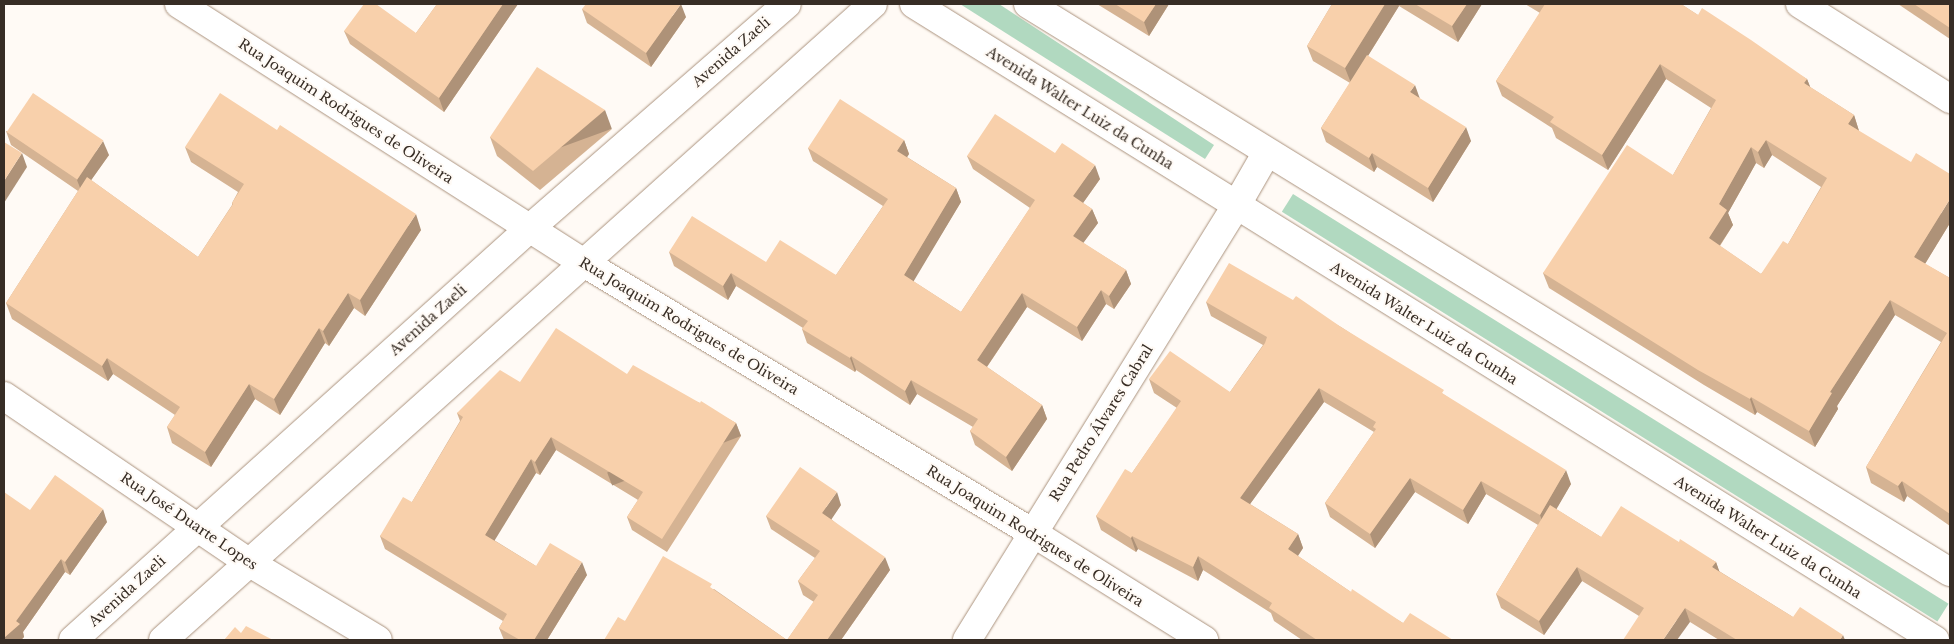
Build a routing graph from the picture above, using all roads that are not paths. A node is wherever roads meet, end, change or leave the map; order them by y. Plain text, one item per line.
1 (179, 4) edge
2 (787, 4) edge
3 (874, 4) edge
4 (914, 4) edge
5 (1028, 4) edge
6 (1800, 4) edge
7 (1950, 99) edge
8 (1268, 152) junction
9 (1236, 206) junction
10 (528, 229) junction
11 (584, 264) junction
12 (4, 396) edge
13 (198, 528) junction
14 (1033, 533) junction
15 (250, 563) junction
16 (1950, 572) edge
17 (72, 640) edge
18 (163, 640) edge
19 (378, 640) edge
20 (966, 640) edge
21 (1204, 640) edge
22 (1935, 640) edge

1 - 10 street, Rua Joaquim Rodrigues de Oliveira
2 - 10 street, Avenida Zaeli
3 - 11 street
4 - 9 street, Avenida Walter Luiz da Cunha
5 - 8 street
6 - 7 street
8 - 9 street, Rua Pedro Álvares Cabral
8 - 16 street
9 - 14 street, Rua Pedro Álvares Cabral
9 - 22 street, Avenida Walter Luiz da Cunha
10 - 11 street, Rua Joaquim Rodrigues de Oliveira
10 - 13 street, Avenida Zaeli
11 - 14 street, Rua Joaquim Rodrigues de Oliveira
11 - 15 street
12 - 13 street, Rua José Duarte Lopes
13 - 15 street, Rua José Duarte Lopes
13 - 17 street, Avenida Zaeli
14 - 20 street, Rua Pedro Álvares Cabral
14 - 21 street, Rua Joaquim Rodrigues de Oliveira
15 - 18 street
15 - 19 street, Rua José Duarte Lopes

